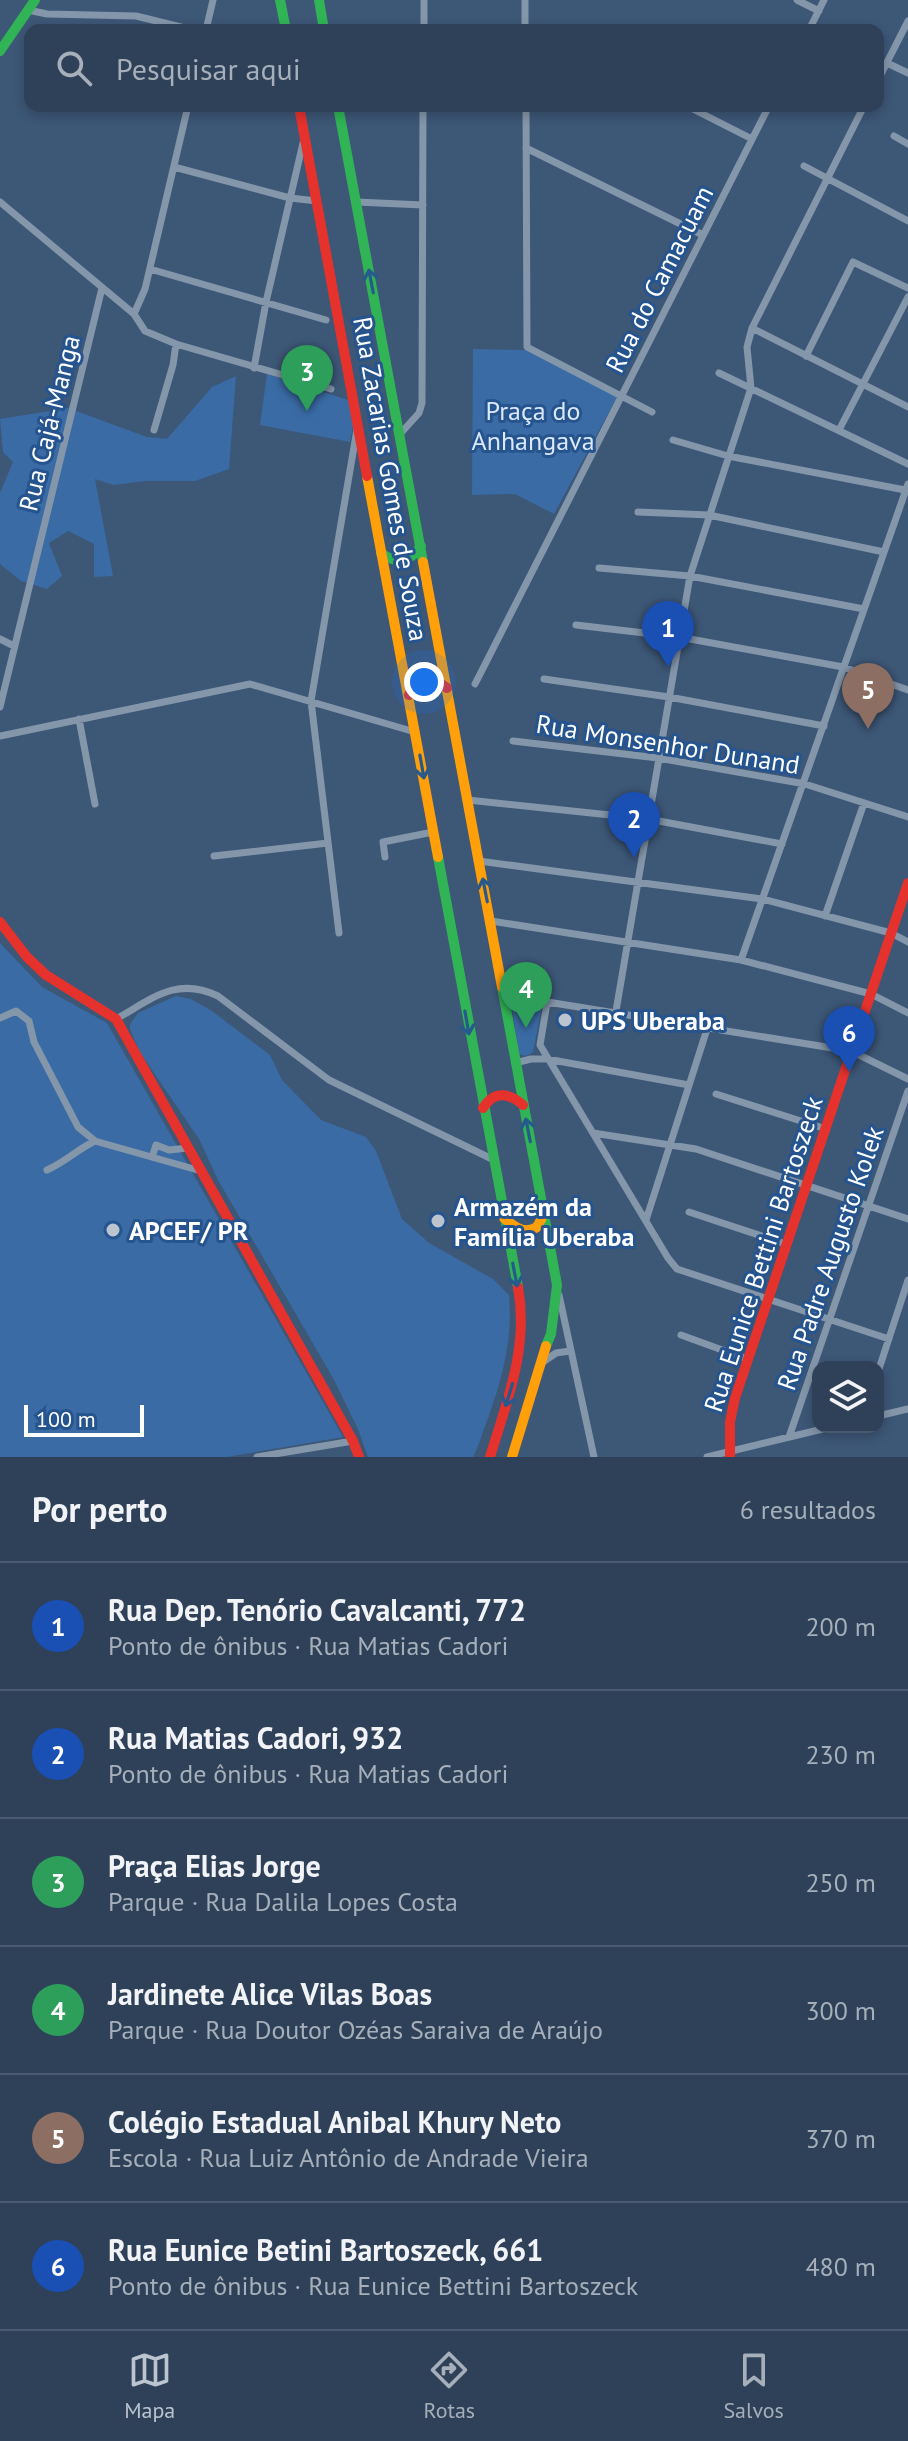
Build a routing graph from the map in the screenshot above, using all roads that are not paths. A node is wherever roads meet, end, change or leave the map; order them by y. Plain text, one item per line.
1 (35, 0) edge
2 (213, 0) edge
3 (280, 0) edge
4 (319, 0) edge
5 (424, 0) edge
6 (525, 0) edge
7 (797, 0) edge
8 (824, 0) edge
9 (28, 10) junction
10 (819, 11) junction
11 (908, 21) edge
12 (169, 24) edge
13 (207, 24) edge
14 (285, 24) edge
15 (323, 24) edge
16 (424, 24) edge
17 (525, 24) edge
18 (812, 24) edge
19 (0, 51) edge
20 (887, 63) junction
21 (884, 69) edge
22 (908, 73) edge
23 (187, 112) edge
24 (300, 112) edge
25 (339, 112) edge
26 (423, 112) edge
27 (526, 112) edge
28 (699, 112) edge
29 (766, 112) edge
30 (861, 112) edge
31 (305, 134) junction
32 (894, 136) dead end
33 (752, 139) junction
34 (908, 144) edge
35 (526, 148) junction
36 (804, 166) dead end
37 (174, 167) junction
38 (827, 178) junction
39 (290, 198) junction
40 (317, 201) junction
41 (0, 202) edge
42 (356, 202) junction
43 (423, 205) junction
44 (908, 221) edge
45 (703, 235) junction
46 (150, 269) junction
47 (102, 288) junction
48 (908, 288) edge
49 (908, 297) edge
50 (266, 302) junction
51 (134, 314) junction
52 (326, 320) dead end
53 (752, 328) junction
54 (176, 344) junction
55 (806, 356) junction
56 (254, 368) junction
57 (719, 373) dead end
58 (862, 384) junction
59 (751, 388) junction
60 (331, 389) dead end
61 (622, 396) junction
62 (908, 407) edge
63 (652, 412) dead end
64 (358, 423) junction
65 (154, 430) dead end
66 (839, 430) junction
67 (400, 434) junction
68 (673, 440) dead end
69 (728, 456) junction
70 (908, 464) edge
71 (366, 469) junction
72 (349, 472) junction
73 (907, 487) edge
74 (638, 512) dead end
75 (709, 515) junction
76 (421, 546) junction
77 (884, 552) junction
78 (381, 553) junction
79 (599, 568) dead end
80 (690, 576) junction
81 (864, 609) junction
82 (576, 625) dead end
83 (679, 637) junction
84 (0, 639) edge
85 (14, 646) junction
86 (843, 667) junction
87 (544, 679) dead end
88 (475, 684) dead end
89 (907, 687) edge
90 (447, 688) junction
91 (409, 697) junction
92 (669, 697) junction
93 (311, 701) junction
94 (0, 707) edge
95 (79, 719) junction
96 (824, 726) junction
97 (415, 732) junction
98 (0, 736) edge
99 (513, 741) dead end
100 (658, 758) junction
101 (805, 784) junction
102 (468, 800) junction
103 (864, 803) junction
104 (95, 804) dead end
105 (908, 817) edge
106 (648, 819) junction
107 (433, 832) junction
108 (328, 843) junction
109 (782, 844) junction
110 (214, 856) dead end
111 (385, 857) dead end
112 (479, 861) junction
113 (637, 881) junction
114 (908, 883) edge
115 (762, 899) junction
116 (825, 916) junction
117 (491, 921) junction
118 (0, 922) edge
119 (339, 933) dead end
120 (891, 933) junction
121 (627, 941) junction
122 (908, 942) edge
123 (741, 960) junction
124 (871, 994) junction
125 (504, 995) junction
126 (547, 1003) junction
127 (616, 1011) junction
128 (908, 1013) edge
129 (0, 1018) edge
130 (116, 1019) junction
131 (708, 1026) junction
132 (540, 1045) junction
133 (851, 1051) junction
134 (531, 1059) junction
135 (547, 1059) junction
136 (515, 1063) junction
137 (908, 1079) edge
138 (689, 1085) junction
139 (908, 1091) edge
140 (716, 1094) dead end
141 (523, 1105) junction
142 (483, 1108) junction
143 (826, 1129) junction
144 (593, 1133) junction
145 (95, 1141) junction
146 (669, 1145) junction
147 (188, 1148) junction
148 (169, 1150) junction
149 (152, 1157) junction
150 (492, 1159) junction
151 (166, 1161) junction
152 (47, 1170) dead end
153 (201, 1171) junction
154 (805, 1186) junction
155 (868, 1207) junction
156 (689, 1212) dead end
157 (544, 1213) junction
158 (504, 1218) junction
159 (908, 1219) edge
160 (646, 1220) junction
161 (786, 1244) junction
162 (908, 1280) edge
163 (557, 1285) junction
164 (767, 1301) junction
165 (829, 1320) junction
166 (681, 1335) dead end
167 (889, 1339) junction
168 (570, 1351) junction
169 (747, 1359) junction
170 (882, 1361) edge
171 (538, 1367) junction
172 (908, 1409) edge
173 (884, 1415) edge
174 (812, 1432) edge
175 (496, 1437) junction
176 (789, 1437) junction
177 (353, 1441) junction
178 (516, 1444) junction
179 (729, 1455) edge
180 (257, 1457) edge
181 (359, 1457) edge
182 (490, 1457) edge
183 (512, 1457) edge
184 (594, 1457) edge
185 (707, 1457) edge

1 - 9 main road
2 - 13 street
3 - 14 main road
4 - 15 main road
5 - 16 street
6 - 17 street
7 - 10 street
8 - 10 street
9 - 12 street
9 - 19 main road
10 - 18 street
11 - 20 street
20 - 21 street
20 - 22 street
23 - 37 street
24 - 31 main road, Rua Zacarias Gomes de Souza
25 - 42 main road, Rua Zacarias Gomes de Souza
26 - 43 street
27 - 35 street
28 - 33 street
29 - 33 street, Rua do Camacuam
30 - 38 street
31 - 39 street
31 - 40 main road, Rua Zacarias Gomes de Souza
32 - 34 street
33 - 45 street, Rua do Camacuam
35 - 45 street
35 - 61 street
36 - 38 street
37 - 39 street
37 - 46 street
38 - 44 street
38 - 53 street
39 - 40 street
39 - 50 street
40 - 64 main road, Rua Zacarias Gomes de Souza
41 - 47 street
42 - 43 street
67 -> 42 main road, Rua Zacarias Gomes de Souza
43 - 67 street
45 - 61 street, Rua do Camacuam
46 - 50 street
46 - 51 street
47 - 51 street
47 - 85 street, Rua Cajá-Manga
48 - 55 street
49 - 58 street
50 - 52 street
50 - 56 street
51 - 54 street
53 - 55 street
53 - 59 street
54 - 56 street
54 - 65 street
55 - 58 street
56 - 60 street
57 - 59 street
58 - 62 street
58 - 66 street
59 - 66 street
59 - 69 street
61 - 63 street
61 - 88 street, Rua do Camacuam
64 - 71 main road, Rua Zacarias Gomes de Souza
64 - 72 street
66 - 70 street
67 - 76 main road, Rua Zacarias Gomes de Souza
68 - 69 street
69 - 73 street
69 - 75 street
71 - 72 street
71 - 78 main road, Rua Zacarias Gomes de Souza
72 - 93 street
73 - 77 street
74 - 75 street
75 - 77 street
75 - 80 street
76 - 78 main road
76 - 90 main road, Rua Zacarias Gomes de Souza
77 - 81 street
78 - 91 main road, Rua Zacarias Gomes de Souza
79 - 80 street
80 - 81 street
80 - 83 street
81 - 86 street
82 - 83 street
83 - 86 street
83 - 92 street
84 - 85 street
85 - 94 street, Rua Cajá-Manga
86 - 89 street
86 - 96 street
87 - 92 street
90 - 91 main road
90 - 102 main road, Rua Zacarias Gomes de Souza
91 - 97 main road, Rua Zacarias Gomes de Souza
92 - 96 street
92 - 100 street
93 - 95 street
93 - 97 street
93 - 108 street
95 - 98 street
95 - 104 street
96 - 101 street
97 -> 107 main road, Rua Zacarias Gomes de Souza
99 - 100 street, Rua Monsenhor Dunand
100 - 101 street, Rua Monsenhor Dunand
100 - 106 street
101 - 103 street, Rua Monsenhor Dunand
101 - 109 street
102 - 106 street
102 - 112 main road, Rua Zacarias Gomes de Souza
103 - 105 street, Rua Monsenhor Dunand
103 - 116 street
106 - 109 street
106 - 113 street
107 - 111 street
107 -> 142 main road, Rua Zacarias Gomes de Souza
108 - 110 street
108 - 119 street
109 - 115 street
112 - 113 street
117 -> 112 main road, Rua Zacarias Gomes de Souza
113 - 115 street
113 - 121 street
114 - 120 main road, Rua Eunice Bettini Bartoszeck
115 - 116 street
115 - 123 street
116 - 120 street
117 - 121 street
117 - 125 main road, Rua Zacarias Gomes de Souza
118 - 130 main road
120 - 122 street
120 - 124 main road, Rua Eunice Bettini Bartoszeck
121 - 123 street
121 - 127 street
123 - 124 street
124 - 128 street
124 - 133 main road, Rua Eunice Bettini Bartoszeck
125 - 126 street
125 - 136 main road, Rua Zacarias Gomes de Souza
126 - 127 street
126 - 132 street
127 - 131 street
129 - 145 street
130 - 147 main road
130 - 150 street
131 - 133 street
131 - 138 street
132 - 134 street
132 - 135 street
133 - 137 street
133 - 143 main road, Rua Eunice Bettini Bartoszeck
134 - 135 street
134 - 136 street
135 - 138 street
135 - 144 street
136 - 141 main road, Rua Zacarias Gomes de Souza
138 - 146 street
139 - 155 street, Rua Padre Augusto Kolek
140 - 143 street
141 - 142 main road
157 -> 141 main road, Rua Zacarias Gomes de Souza
142 - 150 main road, Rua Zacarias Gomes de Souza
143 - 154 main road, Rua Eunice Bettini Bartoszeck
144 - 146 street
144 - 160 street
145 - 149 street
145 - 152 street
146 - 154 street
146 - 160 street
147 - 148 street
147 - 153 main road
148 - 149 street
148 - 151 street
149 - 151 street
150 - 158 main road, Rua Zacarias Gomes de Souza
151 - 153 street
153 - 177 main road
154 - 155 street
154 - 161 main road, Rua Eunice Bettini Bartoszeck
155 - 159 street
155 - 165 street, Rua Padre Augusto Kolek
156 - 161 street
157 - 158 main road
157 - 163 main road, Rua Zacarias Gomes de Souza
158 -> 175 main road, Rua Zacarias Gomes de Souza
160 - 164 street
161 - 164 main road, Rua Eunice Bettini Bartoszeck
162 - 167 street
163 - 168 street
163 - 171 main road, Rua Zacarias Gomes de Souza
164 - 165 street
164 - 169 main road, Rua Eunice Bettini Bartoszeck
165 - 167 street
165 - 176 street, Rua Padre Augusto Kolek
166 - 169 street
167 - 170 street
168 - 171 street
168 - 184 street
169 - 179 main road, Rua Eunice Bettini Bartoszeck
171 - 178 main road, Rua Zacarias Gomes de Souza
172 - 173 street
174 - 176 street
175 - 178 main road
175 - 182 main road, Rua Zacarias Gomes de Souza
176 - 179 street
177 - 180 street
177 - 181 main road
178 - 183 main road, Rua Zacarias Gomes de Souza
179 - 185 street

